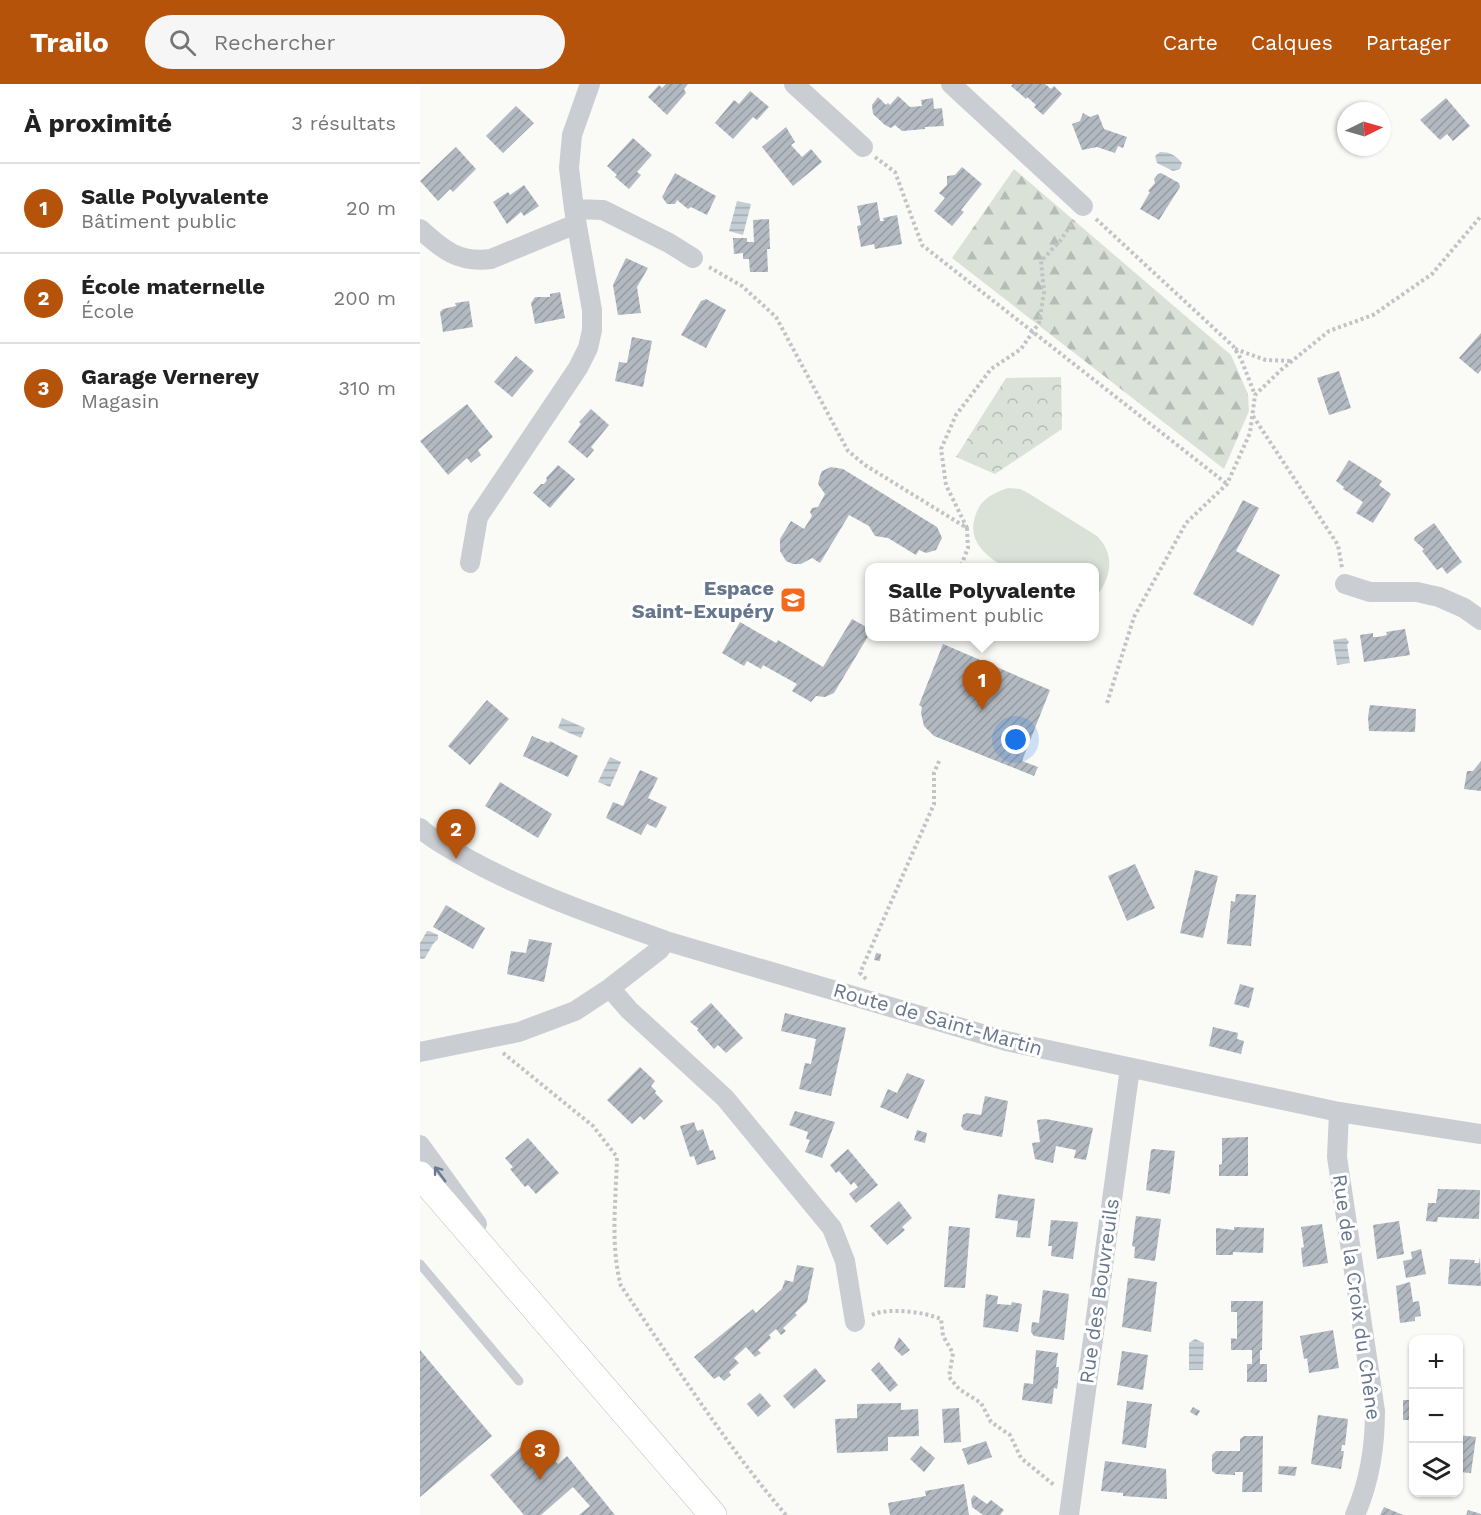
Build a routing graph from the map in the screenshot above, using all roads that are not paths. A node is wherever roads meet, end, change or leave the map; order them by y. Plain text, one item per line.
1 (590, 84) edge
2 (794, 84) edge
3 (951, 84) edge
4 (863, 147) road end
5 (1083, 206) road end
6 (575, 217) junction
7 (420, 229) edge
8 (693, 258) road end
9 (470, 563) dead end
10 (1345, 584) road end
11 (1481, 620) edge
12 (420, 828) edge
13 (666, 941) junction
14 (610, 988) junction
15 (420, 1052) edge
16 (1130, 1068) junction
17 (1339, 1112) junction
18 (1481, 1134) edge
19 (420, 1145) edge
20 (420, 1175) edge
21 (420, 1264) edge
22 (855, 1322) road end
23 (561, 1340) junction
24 (519, 1381) dead end
25 (712, 1515) edge
26 (1069, 1515) edge
27 (1355, 1515) edge

1 - 6 street
2 - 4 street
3 - 5 street
6 - 7 street
6 - 8 street
6 - 9 street
10 - 11 street
12 - 13 street, Route de Saint-Martin
13 - 14 street
13 - 16 street, Route de Saint-Martin
14 - 15 street
14 - 22 street
16 - 17 street, Route de Saint-Martin
16 - 26 street, Rue des Bouvreuils
17 - 18 street, Route de Saint-Martin
17 - 27 street, Rue de la Croix du Chêne
23 -> 19 street
20 - 23 main road
21 - 24 lane
23 - 25 main road

